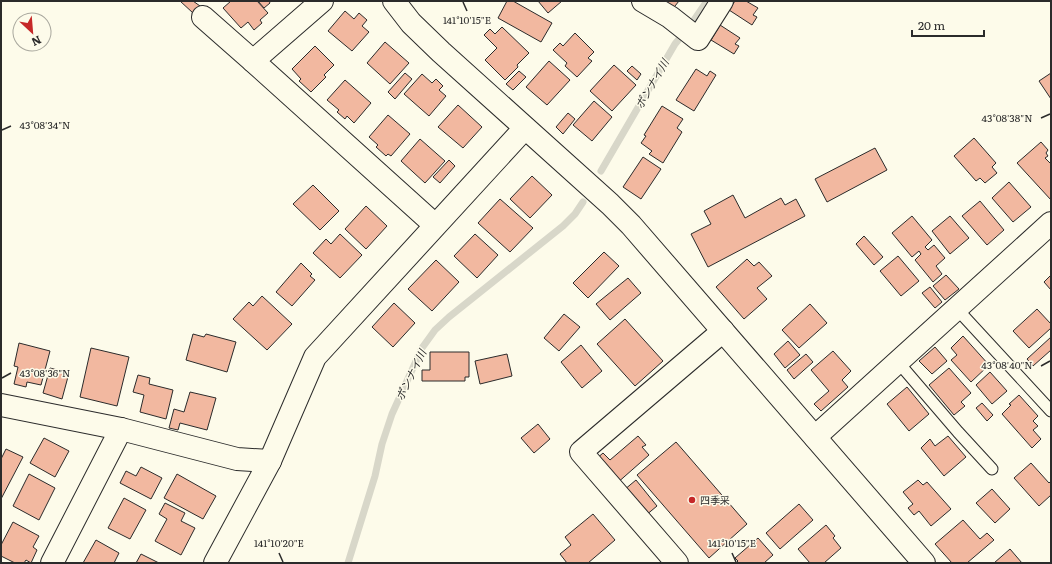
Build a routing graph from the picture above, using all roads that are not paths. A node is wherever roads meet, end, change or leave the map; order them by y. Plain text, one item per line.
1 (322, 1) edge
2 (394, 1) edge
3 (643, 1) edge
4 (722, 1) edge
5 (203, 17) dead end
6 (252, 61) junction
7 (526, 128) junction
8 (1051, 223) edge
9 (435, 225) junction
10 (957, 310) junction
11 (723, 331) junction
12 (898, 362) junction
13 (1, 405) edge
14 (1051, 411) edge
15 (120, 429) junction
16 (815, 437) junction
17 (270, 461) junction
18 (992, 469) dead end
19 (52, 563) edge
20 (215, 563) edge
21 (677, 563) edge
22 (924, 563) edge

1 - 6 street
2 - 7 street
3 - 4 street
5 - 6 street
6 - 9 street
7 - 9 street
7 - 11 street
8 - 10 street
9 - 17 street
10 - 12 street
10 - 14 lane
11 - 16 street
11 - 21 street
12 - 16 street
12 - 18 lane
13 - 15 street
15 - 17 street
15 - 19 street
16 - 22 street
17 - 20 street

